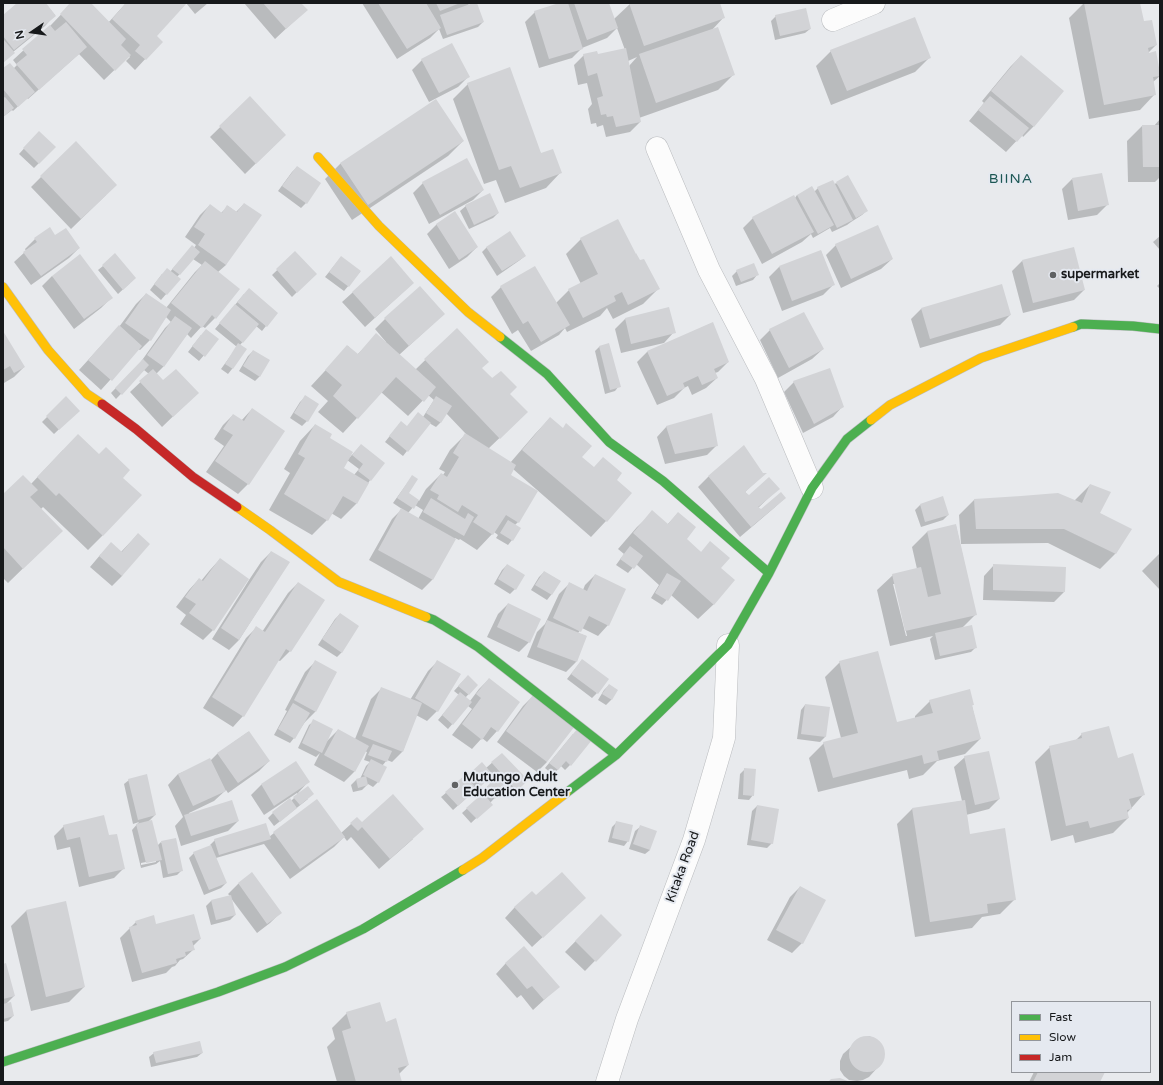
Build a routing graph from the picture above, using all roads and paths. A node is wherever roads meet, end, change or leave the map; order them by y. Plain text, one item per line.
1 (874, 3) edge
2 (833, 20) dead end
3 (657, 148) dead end
4 (318, 157) dead end
5 (3, 287) edge
6 (1160, 329) edge
7 (812, 488) junction
8 (769, 574) junction
9 (728, 645) junction
10 (616, 755) junction
11 (3, 1062) edge
12 (607, 1082) edge

1 - 2 street
3 - 7 street
4 - 8 street
5 - 10 street
6 - 7 street
7 - 8 street
8 - 9 street
9 - 10 street
9 - 12 street, Kitaka Road
10 - 11 street

